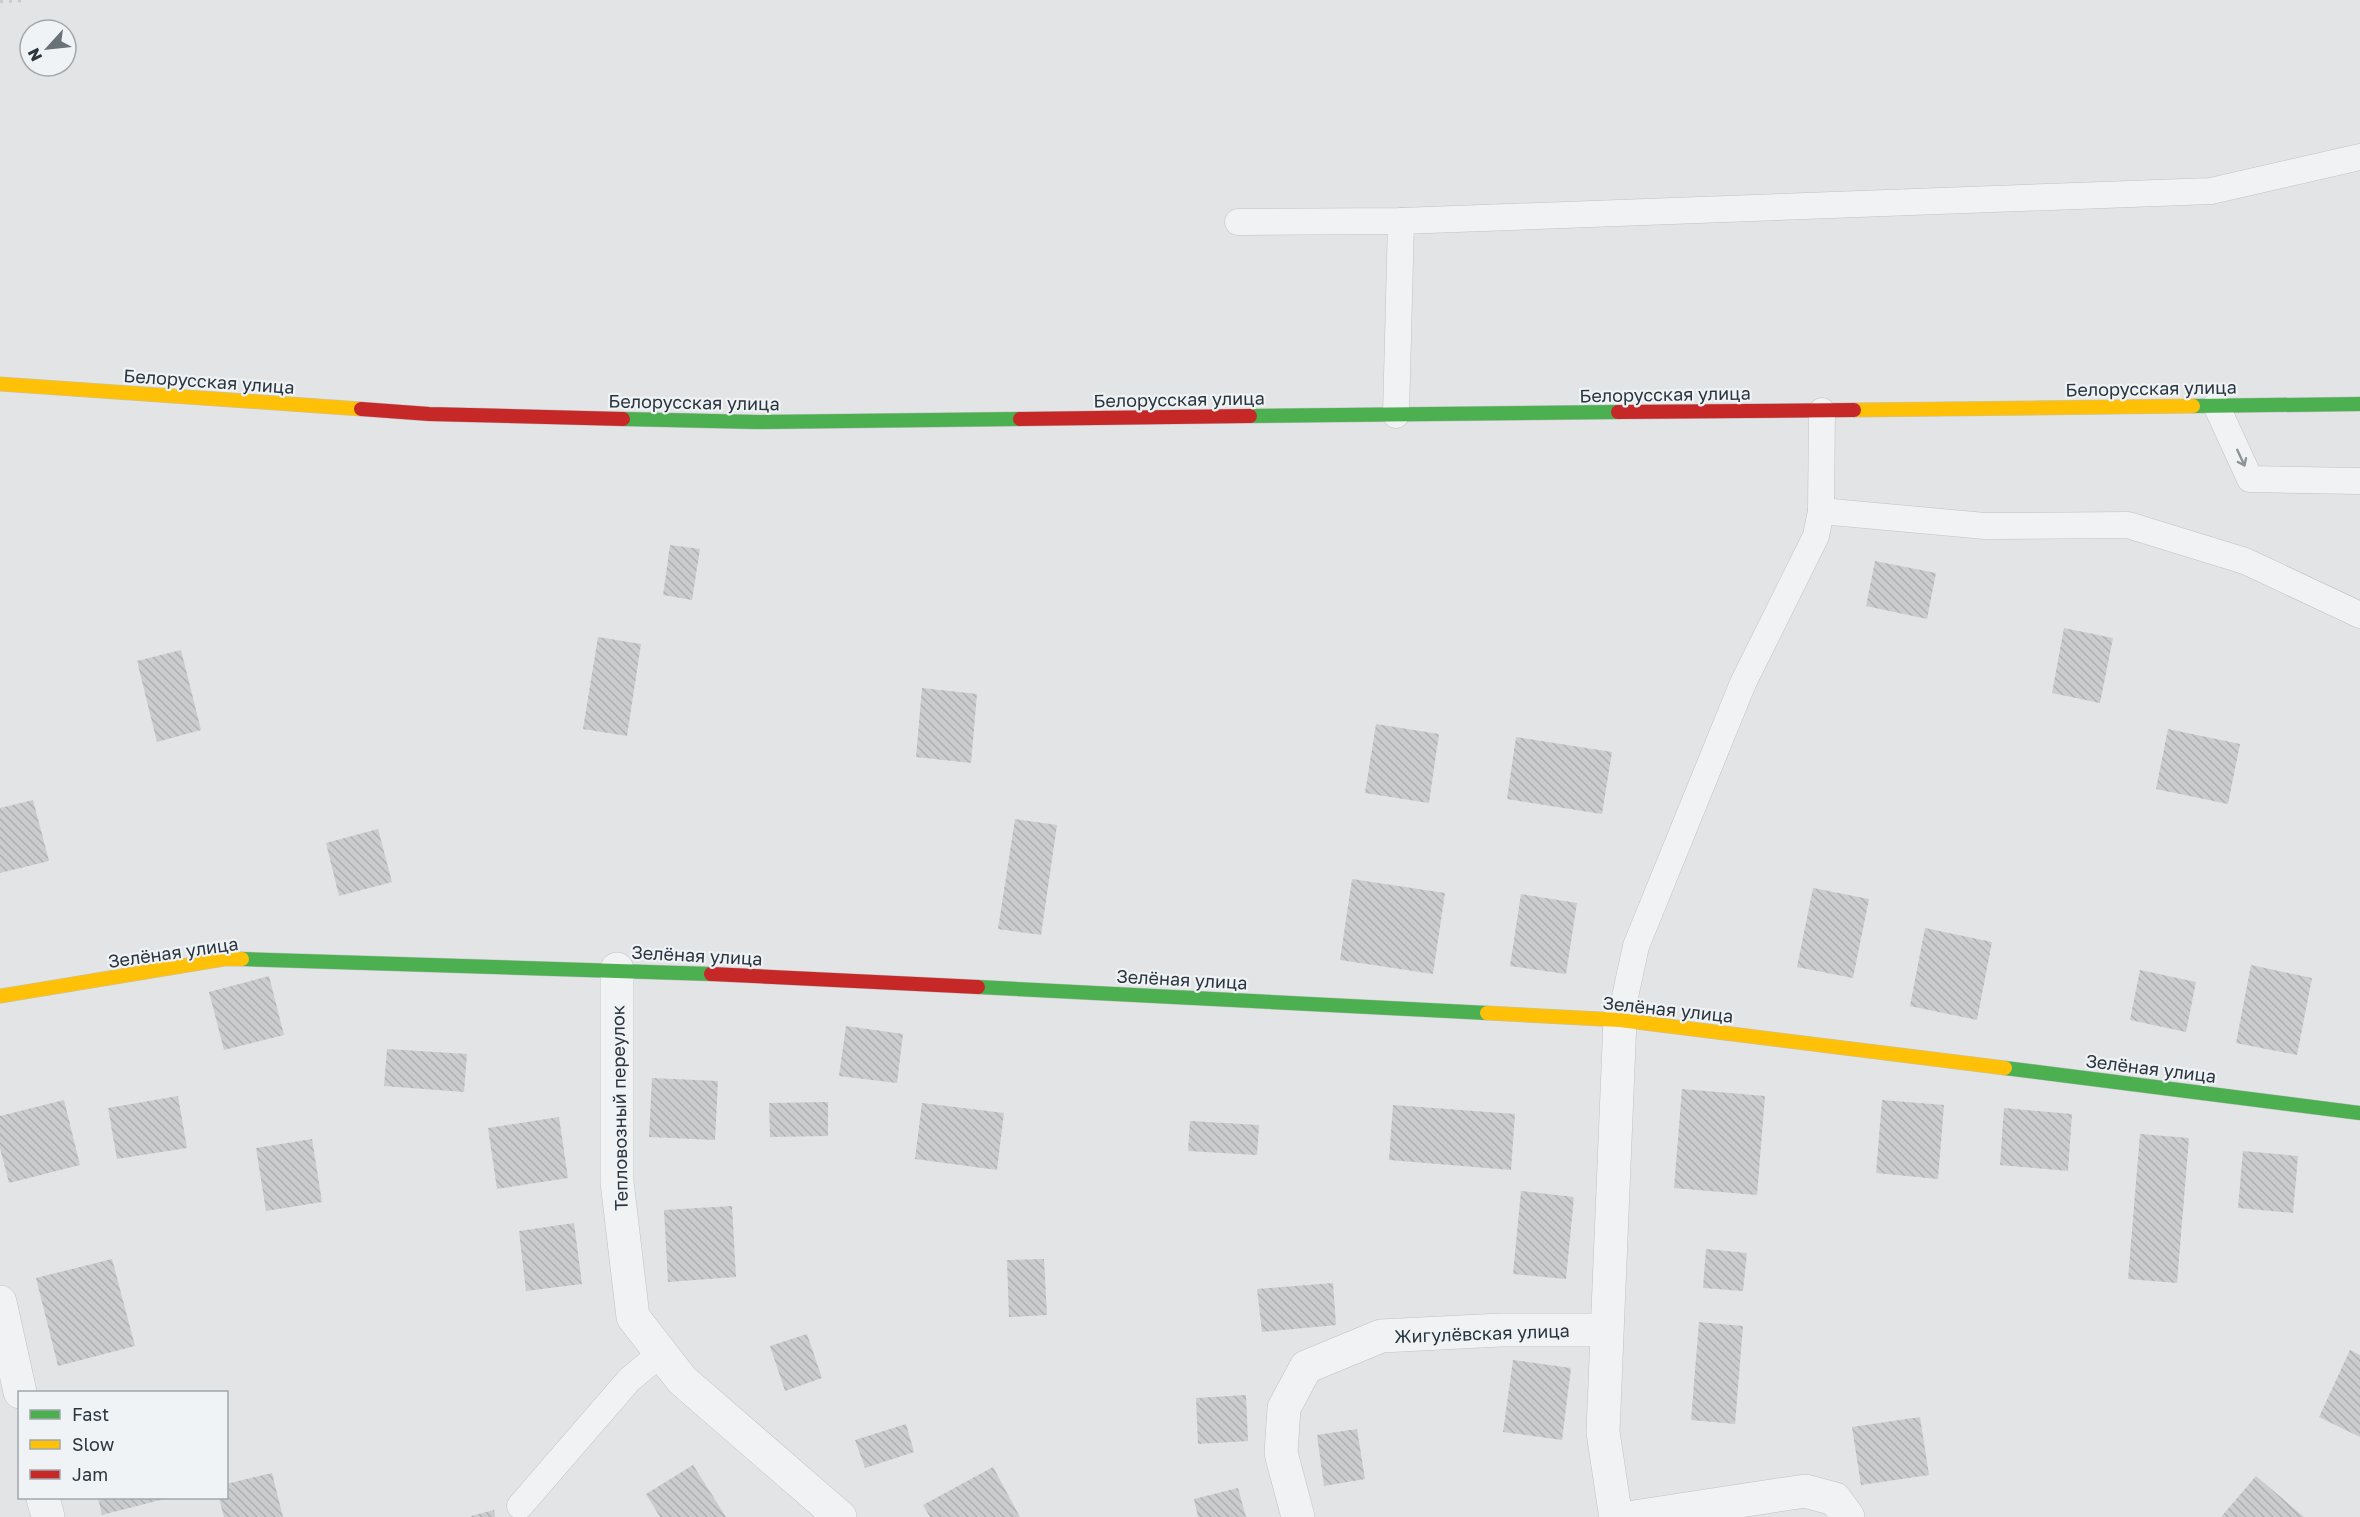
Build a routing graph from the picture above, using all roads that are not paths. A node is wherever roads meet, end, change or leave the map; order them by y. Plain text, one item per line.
1 (2360, 157) edge
2 (1401, 221) junction
3 (1238, 222) dead end
4 (0, 384) edge
5 (2360, 404) edge
6 (2216, 405) junction
7 (1822, 411) junction
8 (1396, 415) junction
9 (2360, 481) edge
10 (1821, 511) junction
11 (2360, 615) edge
12 (617, 969) junction
13 (0, 996) edge
14 (1620, 1020) junction
15 (2360, 1113) edge
16 (0, 1302) edge
17 (1606, 1330) junction
18 (660, 1354) junction
19 (20, 1391) edge
20 (44, 1499) edge
21 (520, 1506) dead end
22 (48, 1517) edge
23 (840, 1517) edge
24 (1298, 1517) edge
25 (1622, 1517) edge
26 (1634, 1517) edge
27 (1848, 1517) edge

1 - 2 lane
2 - 3 lane
2 - 8 lane
4 - 8 street, Белорусская улица
5 - 6 street, Белорусская улица
6 - 7 street, Белорусская улица
6 -> 9 lane
7 - 8 street, Белорусская улица
7 - 10 lane
10 - 11 lane
10 - 14 lane
12 - 13 street, Зелёная улица
12 - 14 street, Зелёная улица
12 - 18 street, Тепловозный переулок
14 - 15 street, Зелёная улица
14 - 17 street
16 - 19 street
17 - 24 street, Жигулёвская улица
17 - 25 street
18 - 21 lane
18 - 23 street, Тепловозный переулок
20 - 22 street
26 - 27 street

